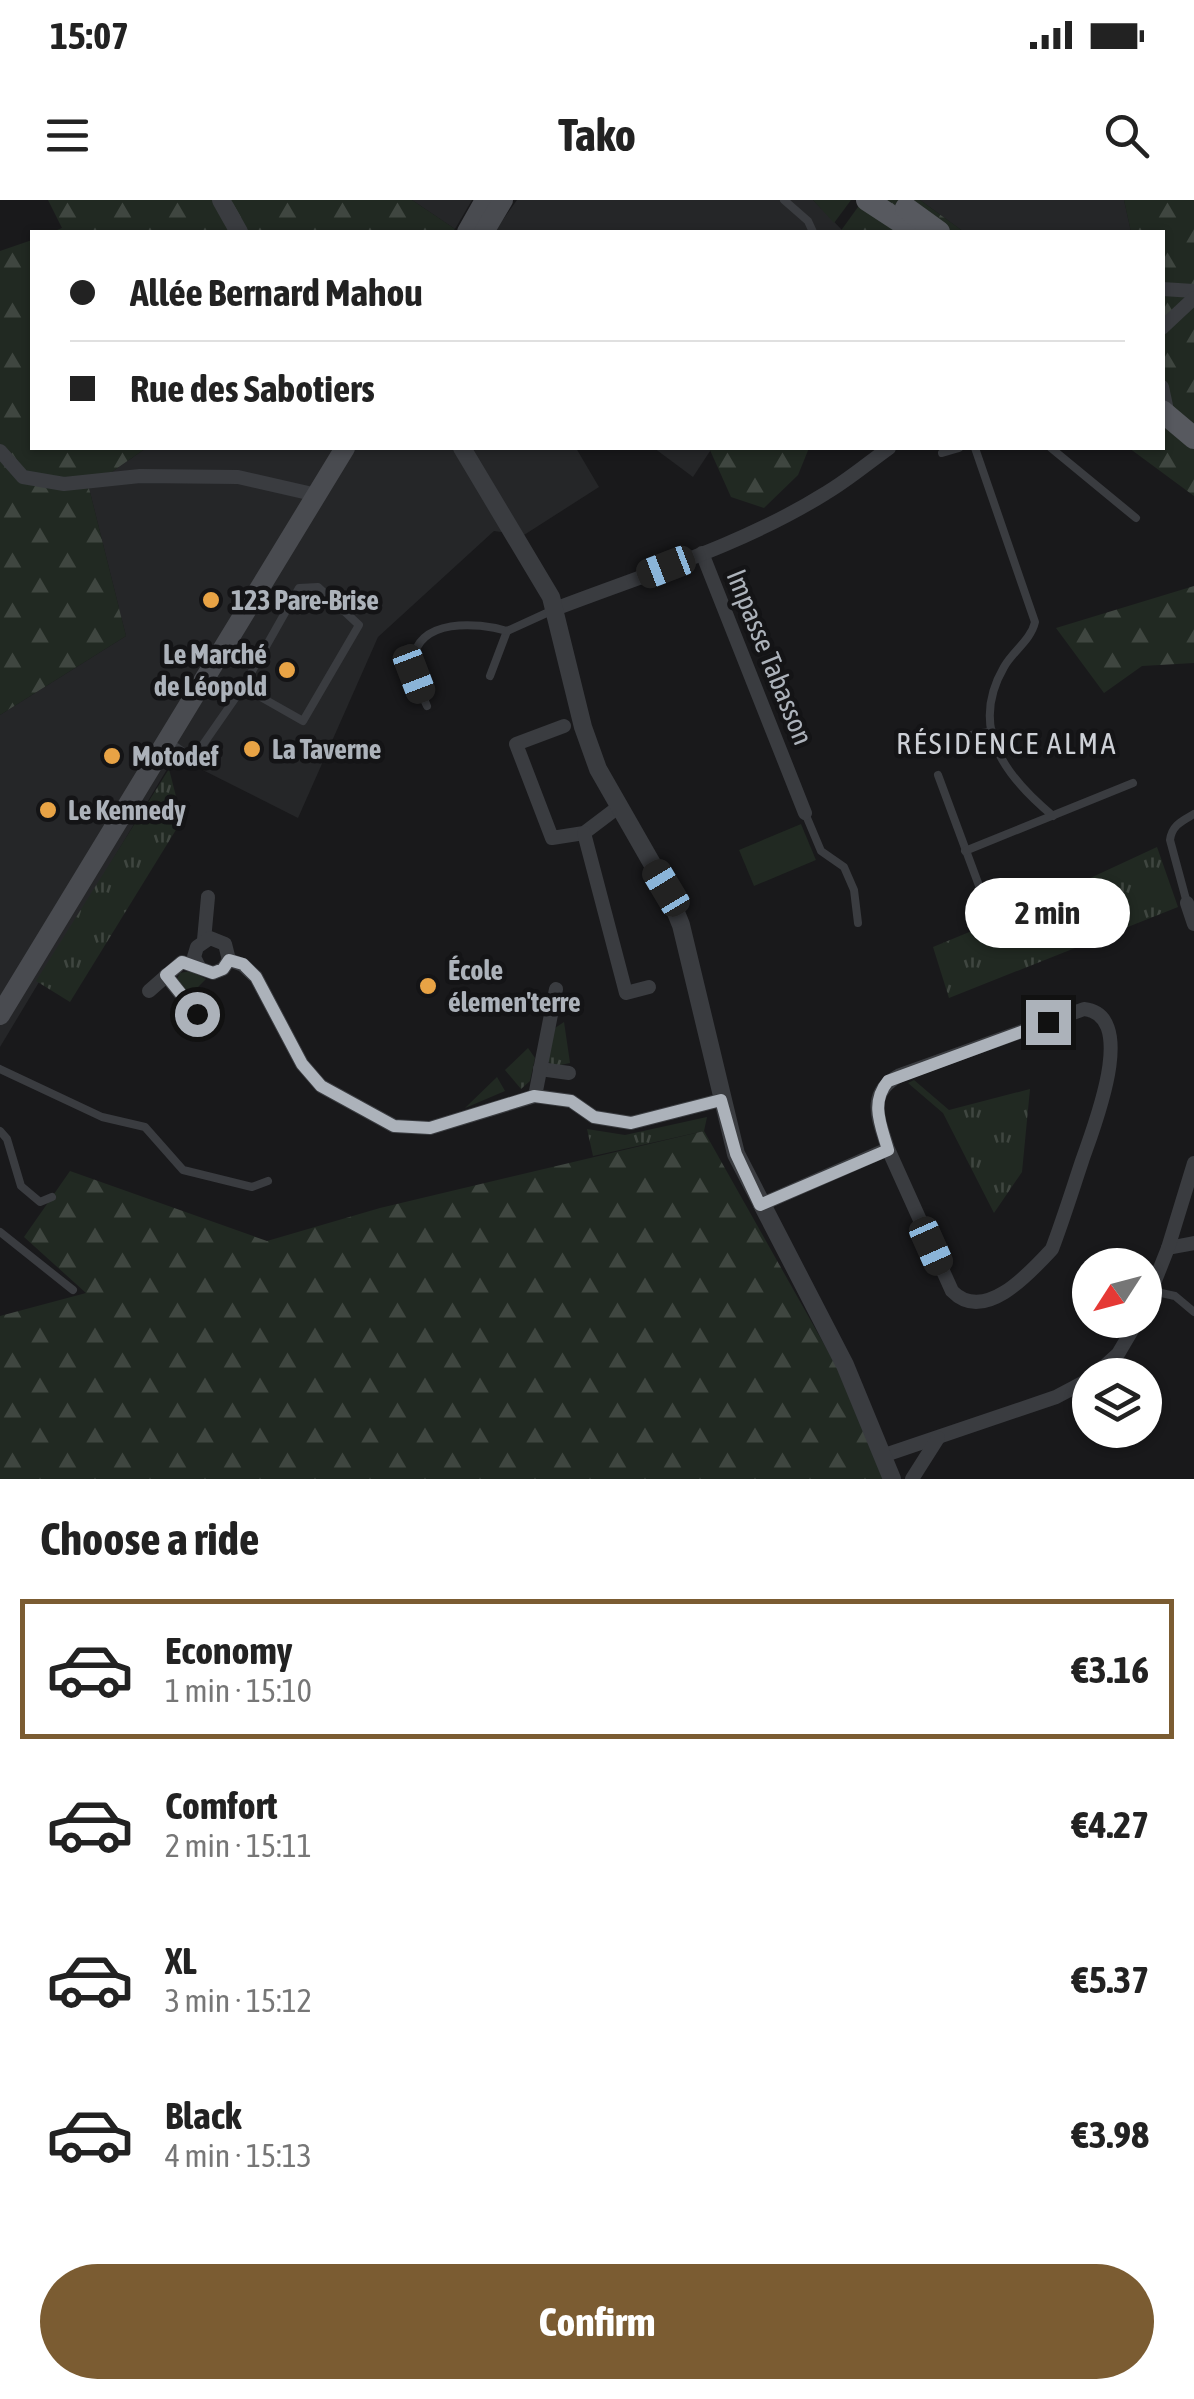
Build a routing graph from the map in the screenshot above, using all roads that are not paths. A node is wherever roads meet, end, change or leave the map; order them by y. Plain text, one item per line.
1 (222, 200) edge
2 (485, 200) edge
3 (502, 200) edge
4 (784, 200) edge
5 (867, 200) edge
6 (895, 200) edge
7 (475, 229) edge
8 (239, 230) edge
9 (812, 230) edge
10 (913, 230) edge
11 (936, 230) edge
12 (1165, 290) edge
13 (1194, 295) edge
14 (1165, 325) edge
15 (1165, 413) edge
16 (1194, 438) edge
17 (331, 450) edge
18 (345, 450) edge
19 (454, 450) edge
20 (463, 450) edge
21 (886, 450) edge
22 (952, 450) edge
23 (976, 450) edge
24 (1053, 450) edge
25 (0, 451) edge
26 (942, 453) dead end
27 (476, 473) junction
28 (317, 495) junction
29 (1136, 518) dead end
30 (702, 553) junction
31 (555, 609) junction
32 (507, 631) junction
33 (490, 676) dead end
34 (243, 686) junction
35 (426, 706) dead end
36 (564, 726) dead end
37 (992, 731) junction
38 (946, 740) dead end
39 (168, 741) junction
40 (938, 775) dead end
41 (1133, 783) dead end
42 (617, 808) junction
43 (805, 814) joint
44 (1194, 814) edge
45 (1053, 816) junction
46 (584, 833) junction
47 (965, 851) junction
48 (208, 897) dead end
49 (1188, 902) joint
50 (990, 918) dead end
51 (858, 922) dead end
52 (1194, 924) edge
53 (204, 940) junction
54 (229, 960) junction
55 (198, 967) junction
56 (166, 975) junction
57 (649, 987) dead end
58 (556, 989) dead end
59 (149, 992) dead end
60 (197, 1014) dead end
61 (0, 1015) edge
62 (0, 1069) edge
63 (540, 1069) junction
64 (569, 1073) dead end
65 (534, 1096) junction
66 (721, 1100) junction
67 (0, 1131) edge
68 (888, 1150) junction
69 (1194, 1163) edge
70 (268, 1181) dead end
71 (52, 1197) dead end
72 (760, 1205) junction
73 (0, 1232) edge
74 (1194, 1243) edge
75 (1168, 1248) junction
76 (1162, 1264) edge
77 (73, 1290) dead end
78 (1162, 1293) edge
79 (1194, 1314) edge
80 (1072, 1388) edge
81 (938, 1437) junction
82 (882, 1456) junction
83 (892, 1479) edge
84 (912, 1479) edge

1 - 8 street
2 - 7 main road
3 - 7 main road
4 - 9 lane
5 - 10 main road
6 - 11 main road
12 - 13 street
13 - 14 street
15 - 16 main road
17 - 28 main road
18 - 28 main road
19 - 27 street
20 - 27 street
21 - 30 street
22 - 26 lane
23 - 37 lane
24 - 29 lane
25 - 28 street
27 - 31 street
28 - 39 main road
30 - 31 street
30 - 43 street, Impasse Tabasson
31 - 32 lane
31 - 42 street
32 - 33 lane
32 - 35 lane
34 - 34 lane
34 - 39 lane
36 - 46 street
37 - 38 lane
37 - 45 lane
39 - 61 main road
40 - 47 lane
41 - 45 lane
42 - 46 street
42 - 66 street
43 - 51 lane
44 - 49 lane
45 - 47 lane
46 - 57 street
47 - 50 lane
48 - 53 street
49 - 52 street
53 - 54 street
53 - 55 street
54 - 55 street
54 - 65 street
55 - 56 street
56 - 59 street
56 - 60 street
58 - 63 street
62 - 70 lane
63 - 64 street
63 - 65 street
65 - 66 street
66 - 72 street
67 - 71 lane
68 - 68 street
68 - 72 street
69 - 75 street
72 - 82 street
73 - 77 lane
74 - 75 street
75 - 76 street
78 - 79 lane
80 - 81 street
81 - 82 street
81 - 84 street
82 - 83 street

